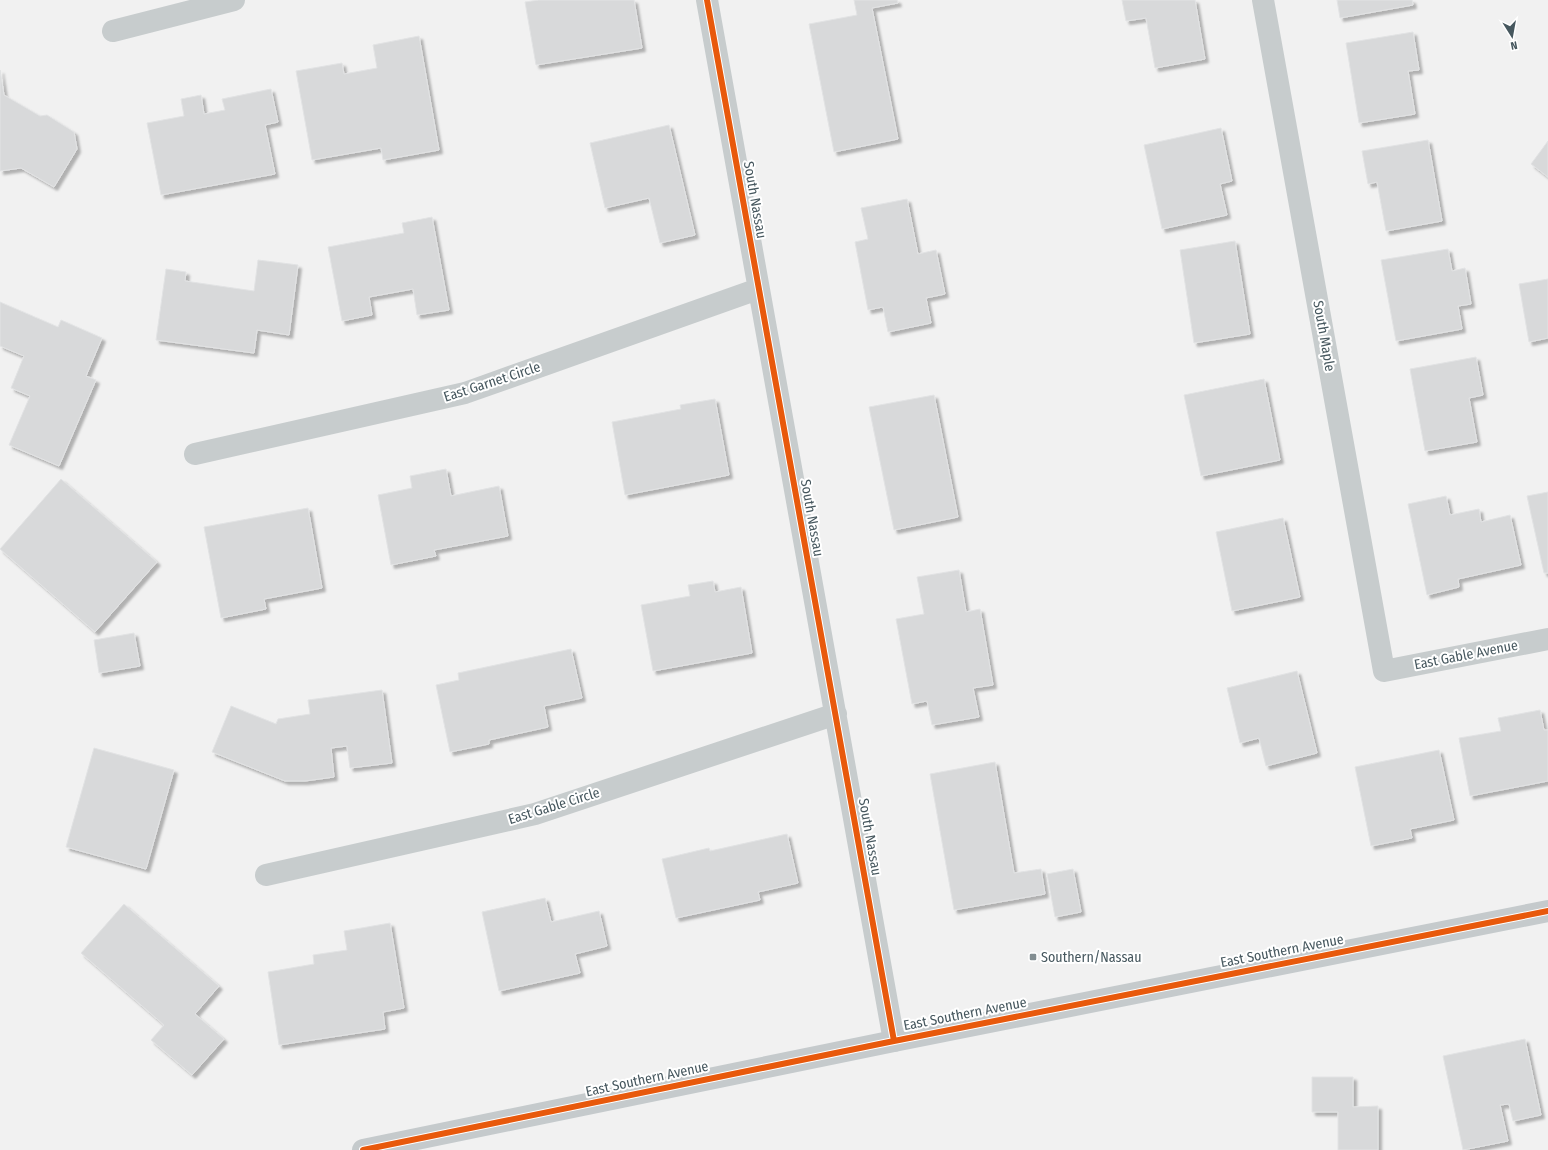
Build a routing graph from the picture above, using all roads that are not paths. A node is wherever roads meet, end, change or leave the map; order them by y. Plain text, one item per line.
1 (234, 0) edge
2 (707, 0) edge
3 (1263, 0) edge
4 (113, 31) dead end
5 (758, 289) junction
6 (195, 454) dead end
7 (1548, 639) edge
8 (1384, 671) joint
9 (836, 714) junction
10 (266, 875) dead end
11 (1548, 911) edge
12 (894, 1041) junction
13 (363, 1150) edge

1 - 4 street
2 - 5 street, South Nassau
3 - 8 street, South Maple
5 - 6 street, East Garnet Circle
5 - 9 street, South Nassau
7 - 8 street, East Gable Avenue
9 - 10 street, East Gable Circle
9 - 12 street, South Nassau
11 - 12 main road, East Southern Avenue
12 - 13 main road, East Southern Avenue

